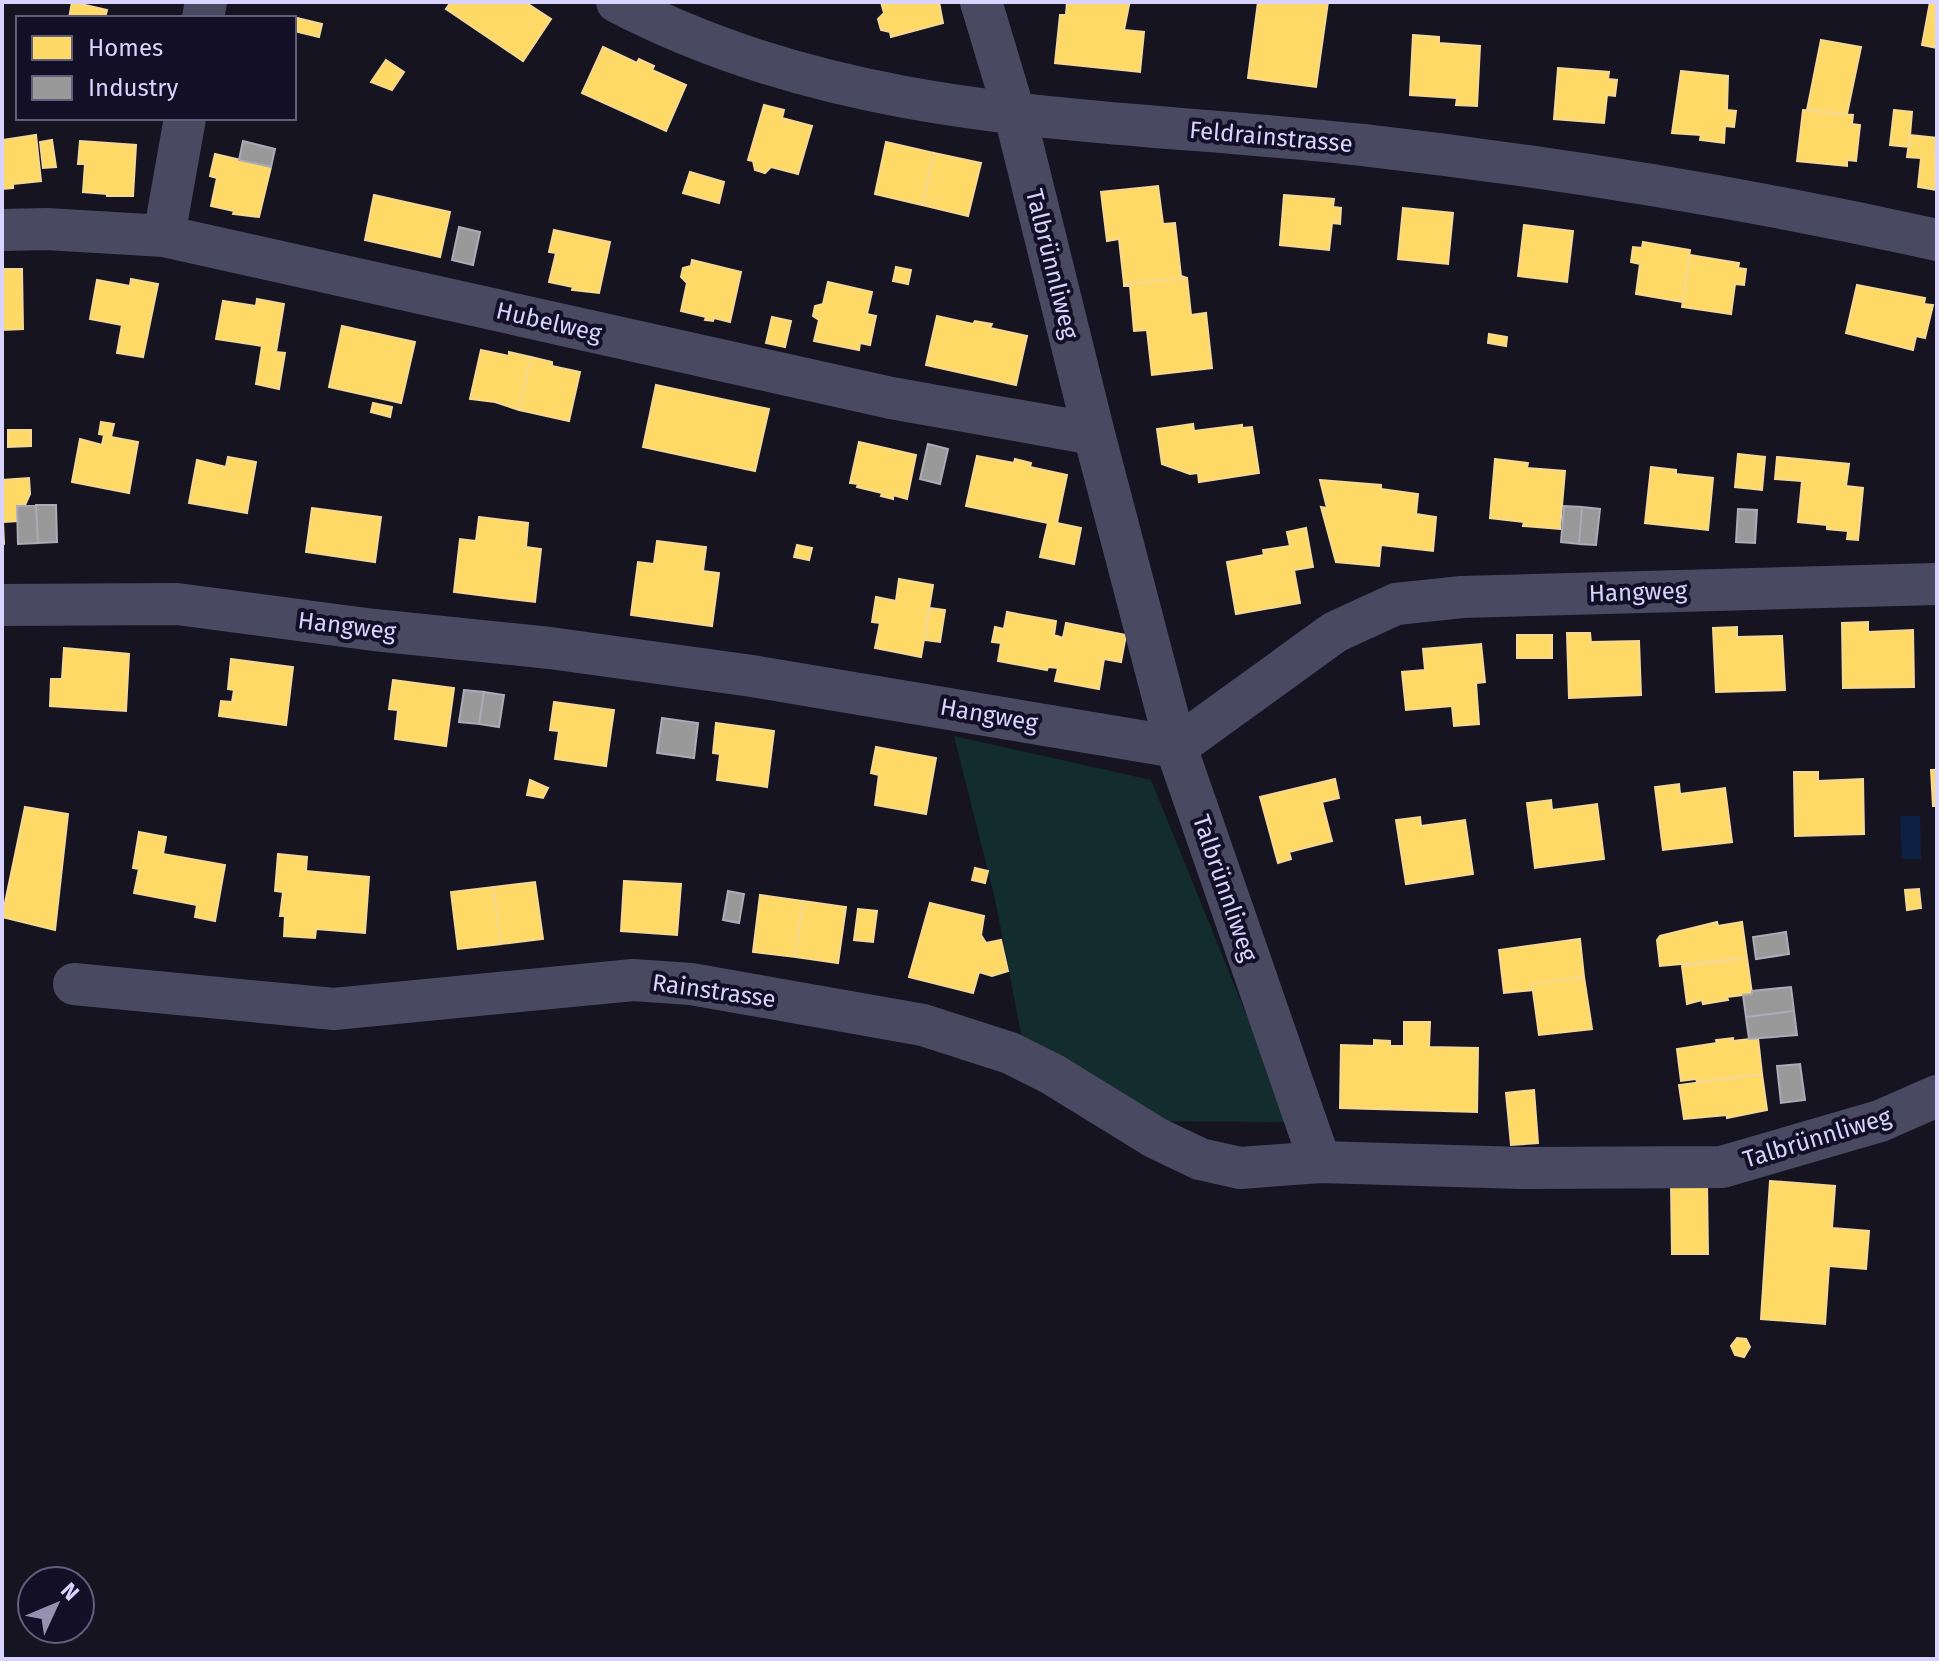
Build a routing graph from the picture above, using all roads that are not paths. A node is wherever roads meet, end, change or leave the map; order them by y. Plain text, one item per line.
1 (617, 2) edge
2 (981, 2) edge
3 (1015, 115) junction
4 (185, 120) edge
5 (2, 230) edge
6 (164, 236) junction
7 (1937, 240) edge
8 (1094, 434) junction
9 (1937, 584) edge
10 (2, 605) edge
11 (1176, 747) junction
12 (74, 984) dead end
13 (1937, 1096) edge
14 (1320, 1162) junction

1 - 3 street, Feldrainstrasse
2 - 3 street, Talbrünnliweg
3 - 7 street, Feldrainstrasse
3 - 8 street, Talbrünnliweg
4 - 6 street
5 - 6 street, Hubelweg
6 - 8 street, Hubelweg
8 - 11 street, Talbrünnliweg
9 - 11 street, Hangweg
10 - 11 street, Hangweg
11 - 14 street, Talbrünnliweg
12 - 14 street, Rainstrasse
13 - 14 street, Talbrünnliweg

